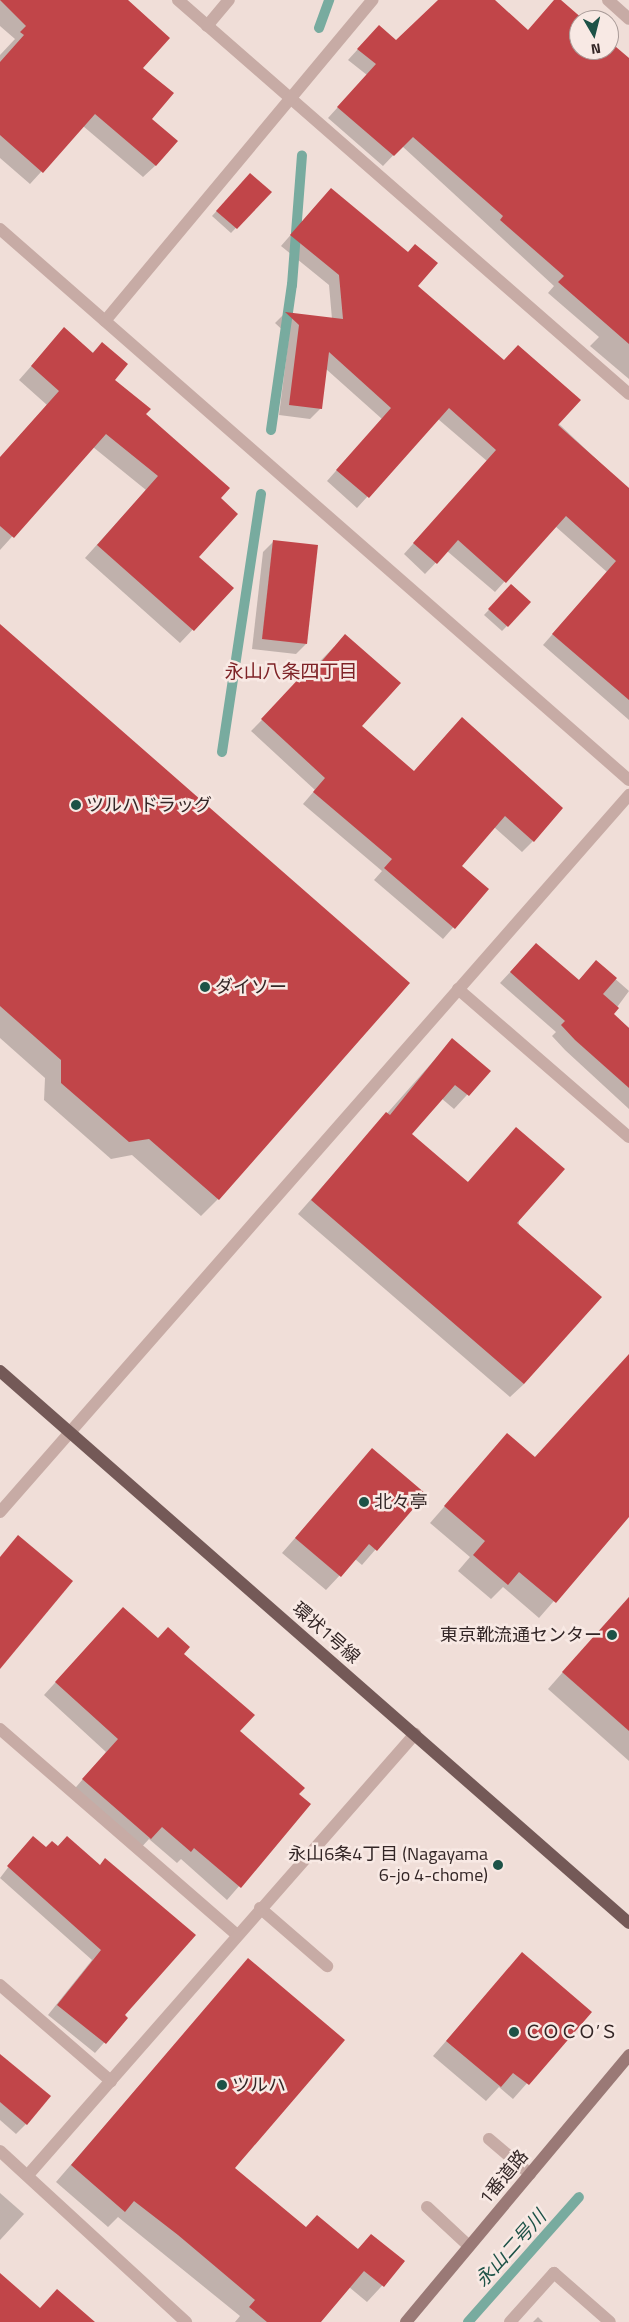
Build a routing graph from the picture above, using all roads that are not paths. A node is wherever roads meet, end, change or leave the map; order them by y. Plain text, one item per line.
1 (178, 0) edge
2 (229, 0) edge
3 (372, 0) edge
4 (608, 0) edge
5 (629, 19) edge
6 (207, 26) junction
7 (293, 100) junction
8 (0, 229) edge
9 (105, 321) junction
10 (629, 394) edge
11 (629, 780) edge
12 (629, 795) edge
13 (458, 989) junction
14 (629, 1137) edge
15 (0, 1371) edge
16 (68, 1431) junction
17 (0, 1512) edge
18 (0, 1729) edge
19 (415, 1734) junction
20 (260, 1908) junction
21 (629, 1923) edge
22 (236, 1934) junction
23 (327, 1966) dead end
24 (0, 1985) edge
25 (629, 2055) edge
26 (111, 2081) junction
27 (489, 2139) dead end
28 (0, 2151) edge
29 (530, 2174) junction
30 (28, 2175) junction
31 (427, 2207) dead end
32 (469, 2246) junction
33 (186, 2322) edge
34 (406, 2322) edge
35 (510, 2322) edge
36 (610, 2322) edge

1 - 6 street
2 - 6 street
3 - 7 street
4 - 5 street
6 - 7 street
7 - 9 street
7 - 10 street
8 - 9 street
9 - 11 street
12 - 13 street
13 - 14 street
13 - 16 street
15 - 16 main road, 環状1号線
16 - 17 street
16 - 19 main road, 環状1号線
18 - 22 street
19 - 20 street
19 - 21 main road, 環状1号線
20 - 22 street
20 - 23 street
22 - 26 street
24 - 26 street
25 - 29 street, 1番道路
26 - 30 street
27 - 29 street
28 - 30 street
29 - 32 street, 1番道路
30 - 33 street
31 - 32 street
32 - 34 street, 1番道路
35 - 36 street

